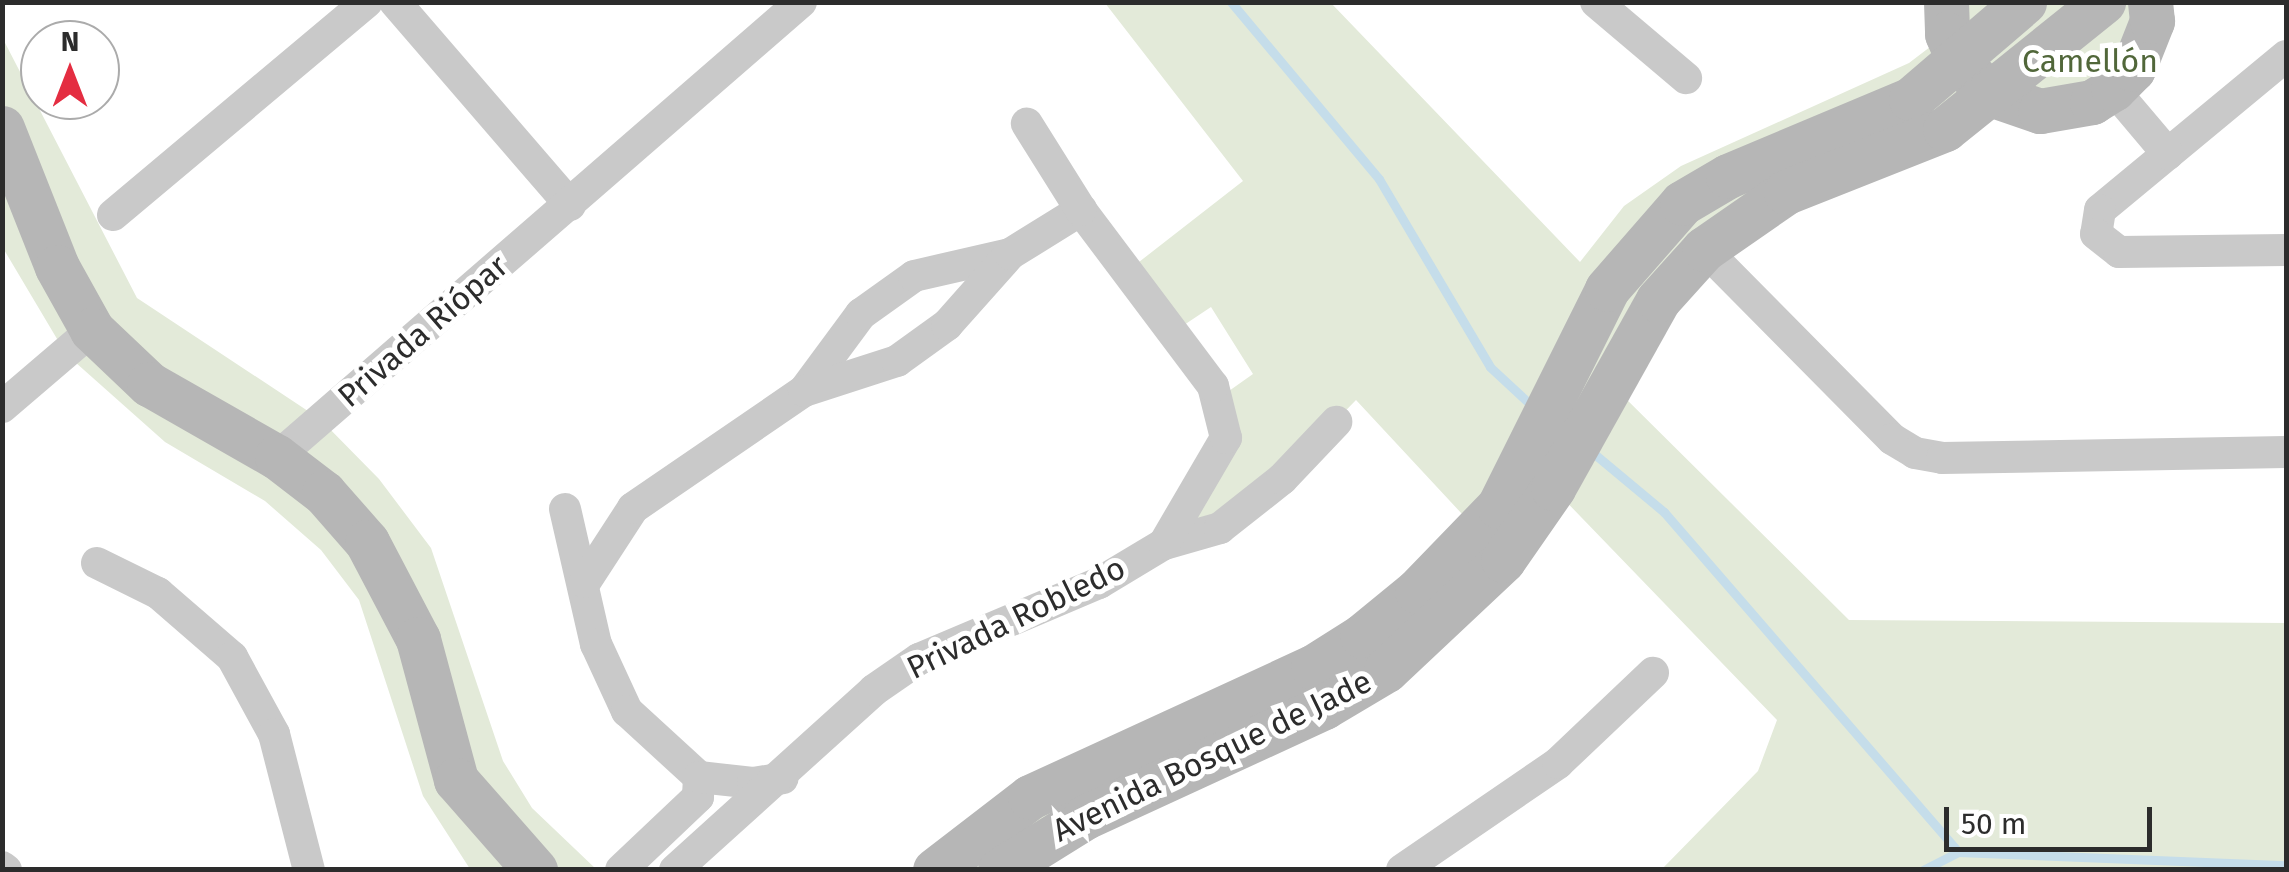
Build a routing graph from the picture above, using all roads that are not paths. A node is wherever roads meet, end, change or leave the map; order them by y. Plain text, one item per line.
1 (367, 2) edge
2 (396, 2) edge
3 (802, 2) edge
4 (1596, 2) edge
5 (1946, 2) edge
6 (2024, 2) edge
7 (2104, 2) edge
8 (2150, 2) edge
9 (2286, 56) edge
10 (1686, 78) dead end
11 (1975, 78) junction
12 (2114, 89) junction
13 (1027, 124) dead end
14 (2, 128) edge
15 (2168, 154) junction
16 (570, 205) junction
17 (1081, 210) junction
18 (113, 215) dead end
19 (1704, 249) junction
20 (2286, 250) edge
21 (1010, 254) junction
22 (1629, 258) junction
23 (1667, 290) junction
24 (92, 330) junction
25 (804, 391) junction
26 (2, 407) edge
27 (1336, 422) dead end
28 (2286, 452) edge
29 (277, 457) junction
30 (565, 509) dead end
31 (1164, 544) junction
32 (97, 563) dead end
33 (584, 582) junction
34 (1653, 673) dead end
35 (699, 777) junction
36 (783, 778) junction
37 (519, 865) edge
38 (1412, 868) edge
39 (309, 870) edge
40 (621, 870) edge
41 (675, 870) edge
42 (935, 870) edge
43 (1000, 870) edge

1 - 18 street
2 - 16 street
3 - 16 street, Privada Riópar
4 - 10 street
5 - 11 street
6 - 11 street, Avenida Bosque de Jade
7 - 11 street, Avenida Bosque de Jade
8 - 12 street
9 - 15 street
11 - 12 street
11 - 19 street, Avenida Bosque de Jade
11 - 22 street, Avenida Bosque de Jade
12 - 15 street
13 - 17 street, Privada Robledo
14 - 24 street
15 - 20 street
16 - 29 street, Privada Riópar
17 - 21 street
17 - 31 street, Privada Robledo
19 - 23 street, Avenida Bosque de Jade
19 - 28 street
21 - 25 street
21 - 25 street
22 - 23 street
22 - 42 street, Avenida Bosque de Jade
23 - 43 street, Avenida Bosque de Jade
24 - 26 street
24 - 29 street
25 - 33 street
27 - 31 street, Privada Robledo
29 - 37 street
30 - 33 street
31 - 36 street, Privada Robledo
32 - 39 street
33 - 35 street
34 - 38 street
35 - 36 street
35 - 40 street
36 - 41 street, Privada Robledo

